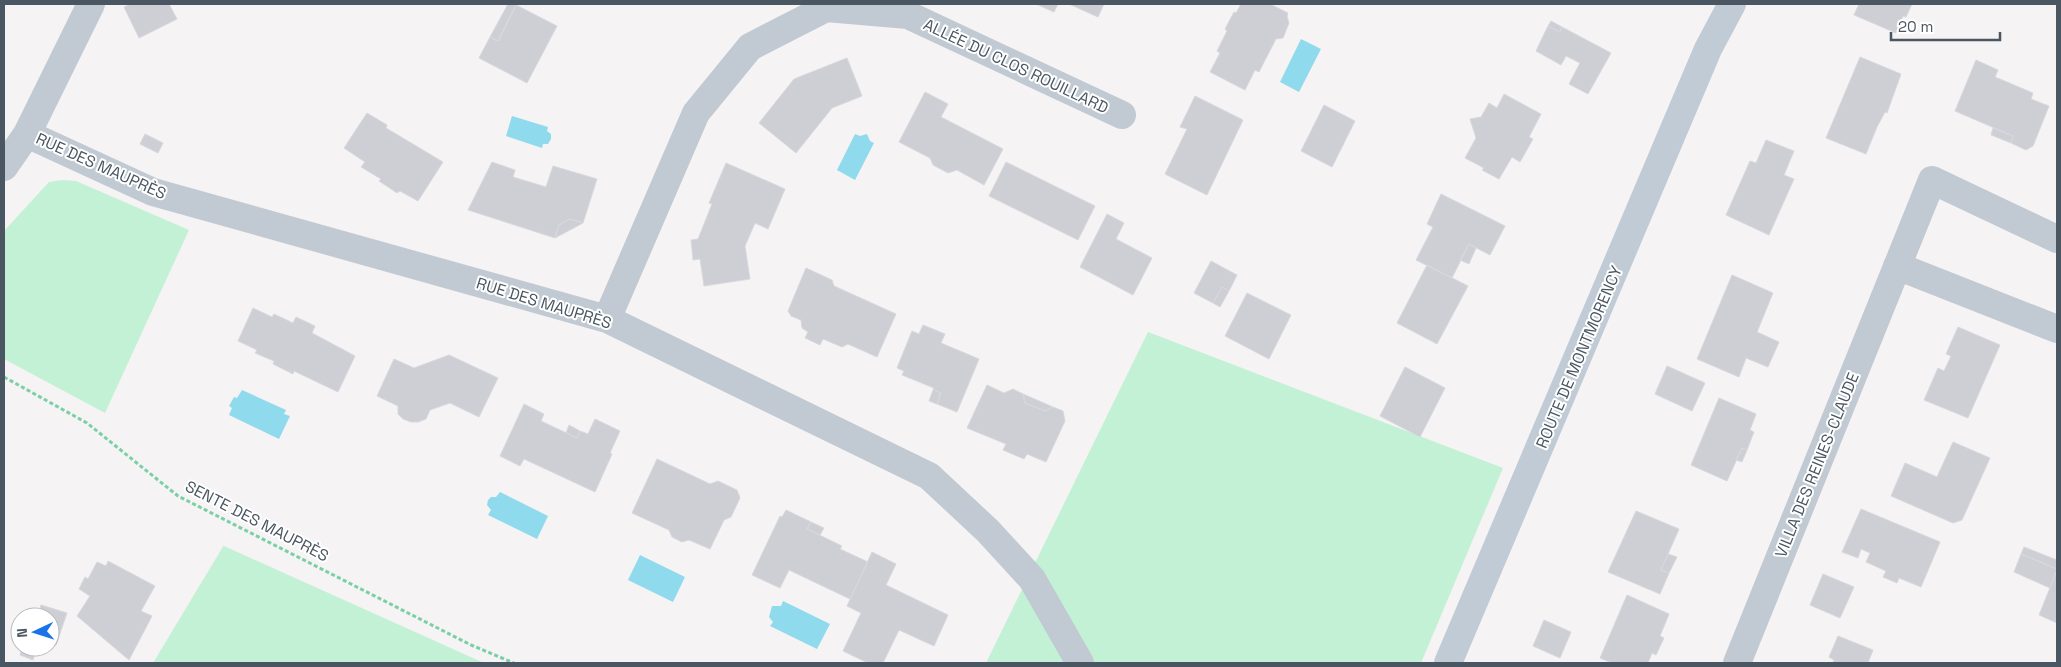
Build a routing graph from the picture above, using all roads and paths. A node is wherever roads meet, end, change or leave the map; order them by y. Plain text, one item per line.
1 (92, 4) edge
2 (1719, 4) edge
3 (1732, 4) edge
4 (1708, 49) junction
5 (1122, 115) dead end
6 (27, 134) junction
7 (4, 167) edge
8 (2057, 238) edge
9 (1897, 266) junction
10 (607, 319) junction
11 (2057, 329) edge
12 (4, 377) edge
13 (514, 663) edge
14 (1080, 663) edge
15 (1448, 663) edge
16 (1737, 663) edge

1 - 6 street
2 - 4 street, ROUTE DE MONTMORENCY
3 - 4 street, ROUTE DE MONTMORENCY
4 - 15 street, ROUTE DE MONTMORENCY
5 - 10 street, ALLÉE DU CLOS ROUILLARD
6 - 7 street
6 - 10 street, RUE DES MAUPRÈS
8 - 9 street, VILLA DES REINES-CLAUDE
9 - 11 street
9 - 16 street, VILLA DES REINES-CLAUDE
10 - 14 street, RUE DES MAUPRÈS
12 - 13 path, SENTE DES MAUPRÈS

